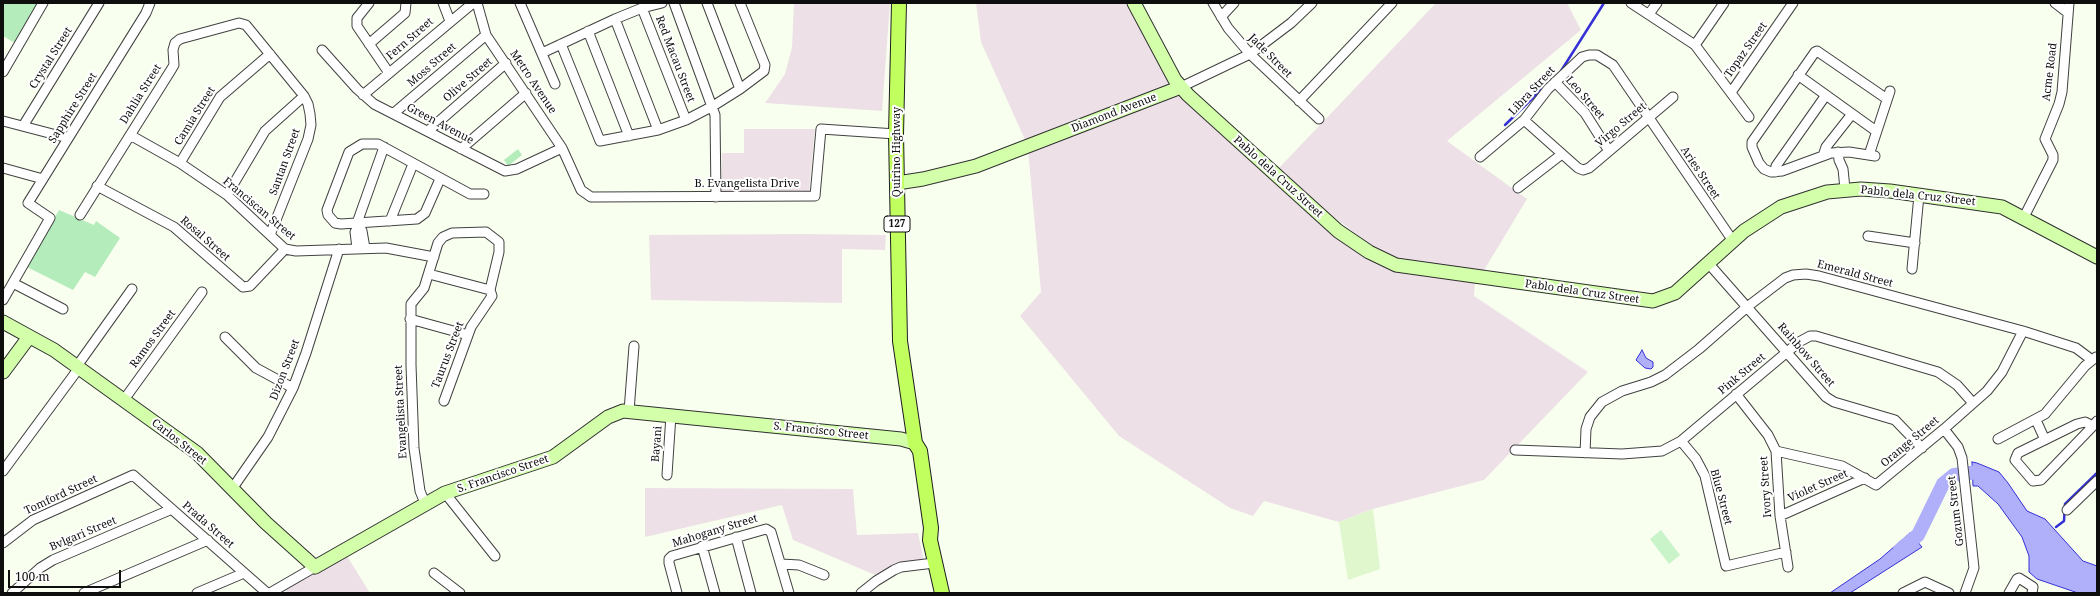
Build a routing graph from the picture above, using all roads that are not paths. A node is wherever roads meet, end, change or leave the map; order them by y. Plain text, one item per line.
1 (43, 3) edge
2 (99, 3) edge
3 (150, 3) edge
4 (369, 3) edge
5 (406, 3) edge
6 (443, 3) edge
7 (472, 3) edge
8 (477, 3) edge
9 (520, 3) edge
10 (662, 3) edge
11 (674, 3) edge
12 (707, 3) edge
13 (740, 3) edge
14 (900, 3) edge
15 (1134, 3) edge
16 (1213, 3) edge
17 (1234, 3) edge
18 (1312, 3) edge
19 (1392, 3) edge
20 (1631, 3) edge
21 (1657, 3) edge
22 (1724, 3) edge
23 (1793, 3) edge
24 (2054, 3) edge
25 (2069, 3) edge
26 (642, 8) junction
27 (2068, 13) junction
28 (1649, 14) junction
29 (1221, 17) junction
30 (615, 19) junction
31 (450, 21) junction
32 (242, 23) joint
33 (588, 31) junction
34 (486, 35) junction
35 (369, 44) junction
36 (561, 44) junction
37 (1695, 45) junction
38 (322, 50) dead end
39 (542, 53) junction
40 (270, 54) junction
41 (1250, 54) junction
42 (506, 63) junction
43 (3, 72) edge
44 (389, 73) junction
45 (1798, 75) junction
46 (1555, 82) junction
47 (555, 84) dead end
48 (1181, 88) junction
49 (740, 89) junction
50 (1732, 91) junction
51 (526, 93) junction
52 (363, 95) junction
53 (1826, 95) junction
54 (304, 96) junction
55 (1672, 97) dead end
56 (1299, 101) junction
57 (713, 106) junction
58 (394, 113) junction
59 (1852, 114) junction
60 (1749, 117) dead end
61 (1648, 118) junction
62 (1319, 119) dead end
63 (686, 120) junction
64 (1524, 120) junction
65 (3, 121) edge
66 (23, 126) junction
67 (658, 130) junction
68 (428, 131) junction
69 (1876, 132) junction
70 (896, 134) junction
71 (130, 135) junction
72 (629, 136) junction
73 (68, 138) junction
74 (384, 147) junction
75 (562, 148) junction
76 (461, 149) junction
77 (1609, 150) junction
78 (1838, 152) junction
79 (1849, 152) junction
80 (1562, 154) junction
81 (1823, 156) junction
82 (1480, 157) dead end
83 (180, 163) junction
84 (413, 164) junction
85 (3, 168) edge
86 (1843, 169) junction
87 (1775, 172) junction
88 (572, 173) joint
89 (43, 179) junction
90 (440, 179) junction
91 (897, 183) junction
92 (97, 186) junction
93 (1518, 188) dead end
94 (1845, 189) junction
95 (484, 194) dead end
96 (227, 195) junction
97 (1919, 195) junction
98 (716, 197) junction
99 (80, 215) dead end
100 (2024, 217) junction
101 (390, 221) junction
102 (357, 225) junction
103 (270, 235) junction
104 (1868, 236) dead end
105 (443, 237) joint
106 (1733, 241) junction
107 (1915, 243) junction
108 (361, 248) junction
109 (339, 249) junction
110 (285, 250) junction
111 (434, 257) junction
112 (2097, 257) edge
113 (1709, 264) junction
114 (1912, 269) dead end
115 (429, 274) junction
116 (13, 283) junction
117 (132, 289) dead end
118 (490, 290) junction
119 (202, 292) dead end
120 (3, 300) edge
121 (1747, 307) junction
122 (63, 309) dead end
123 (410, 319) junction
124 (3, 322) edge
125 (2023, 332) junction
126 (468, 335) junction
127 (29, 337) junction
128 (225, 337) dead end
129 (634, 346) dead end
130 (1787, 352) junction
131 (2095, 358) edge
132 (78, 367) junction
133 (3, 372) edge
134 (293, 388) junction
135 (1736, 394) junction
136 (444, 400) dead end
137 (123, 401) junction
138 (1973, 404) junction
139 (629, 411) junction
140 (671, 415) junction
141 (2036, 420) junction
142 (2095, 424) edge
143 (1944, 429) junction
144 (1998, 439) dead end
145 (2045, 440) junction
146 (1681, 441) junction
147 (915, 443) junction
148 (1922, 448) junction
149 (1515, 450) dead end
150 (1776, 451) junction
151 (1585, 453) junction
152 (3, 471) edge
153 (133, 475) joint
154 (667, 475) dead end
155 (1865, 478) junction
156 (2097, 481) edge
157 (232, 489) junction
158 (445, 493) junction
159 (425, 503) junction
160 (172, 509) junction
161 (2067, 510) dead end
162 (1780, 516) junction
163 (736, 537) junction
164 (208, 540) junction
165 (3, 543) edge
166 (702, 546) junction
167 (1786, 552) junction
168 (495, 556) dead end
169 (934, 563) junction
170 (781, 564) junction
171 (314, 567) junction
172 (1788, 567) dead end
173 (244, 573) junction
174 (434, 573) dead end
175 (824, 575) dead end
176 (3, 590) edge
177 (2033, 591) edge
178 (6, 593) edge
179 (12, 593) edge
180 (84, 593) edge
181 (197, 593) edge
182 (268, 593) edge
183 (460, 593) edge
184 (677, 593) edge
185 (715, 593) edge
186 (751, 593) edge
187 (789, 593) edge
188 (861, 593) edge
189 (942, 593) edge
190 (1903, 593) edge
191 (1948, 593) edge
192 (1965, 593) edge
193 (2010, 593) edge

1 - 43 street
2 - 66 street, Crystal Street
3 - 73 street, Sapphire Street
4 - 35 street
5 - 35 street
6 - 31 street
7 - 31 street, Fern Street
8 - 34 street, Metro Avenue
9 - 39 street
10 - 26 street
11 - 57 street
12 - 49 street
13 - 49 street
14 - 70 main road, Quirino Highway / 127
15 - 48 street, Pablo dela Cruz Street
16 - 29 street, Jade Street
17 - 29 street
18 - 41 street, Diamond Avenue
19 - 56 street
20 - 28 street
21 - 28 street
22 - 37 street
23 - 50 street, Topaz Street
24 - 27 street
25 - 27 street, Acme Road
26 - 30 street
26 - 63 street, Red Macau Street
27 - 100 street, Acme Road
28 - 37 street
29 - 41 street, Jade Street
30 - 33 street
30 - 67 street
31 - 44 street, Fern Street
32 - 40 street, Santan Street
32 - 71 street, Dahlia Street
33 - 36 street
33 - 72 street
34 - 42 street, Metro Avenue
34 - 58 street, Moss Street
35 - 44 street
36 - 39 street
36 - 72 street
37 - 50 street
38 - 52 street, Green Avenue
39 - 47 street
40 - 54 street, Santan Street
40 - 83 street, Camia Street
41 - 48 street, Diamond Avenue
41 - 56 street, Jade Street
42 - 51 street, Metro Avenue
42 - 68 street, Olive Street
44 - 52 street, Fern Street
45 - 53 street
45 - 69 street
45 - 87 street
46 - 61 street, Libra Street
46 - 64 street, Libra Street
46 - 77 street, Leo Street
48 - 91 street, Diamond Avenue
48 - 113 street, Pablo dela Cruz Street
49 - 57 street
50 - 60 street
51 - 75 street, Metro Avenue
51 - 76 street
52 - 58 street, Green Avenue
53 - 59 street
53 - 87 street
54 - 96 street
54 - 103 street, Santan Street
55 - 61 street, Virgo Street
56 - 62 street, Jade Street
57 - 63 street
57 - 98 street
58 - 68 street, Green Avenue
59 - 69 street
59 - 81 street
61 - 77 street, Virgo Street
61 - 106 street, Aries Street
63 - 67 street
64 - 80 street
64 - 82 street, Libra Street
65 - 66 street
66 - 73 street
67 - 72 street
68 - 76 street, Green Avenue
69 - 79 street
70 - 91 main road, Quirino Highway / 127
70 - 98 street, B. Evangelista Drive
71 - 83 street, Franciscan Street
71 - 92 street, Dahlia Street
73 - 89 street, Sapphire Street
74 - 84 street
74 - 102 street
74 - 102 street
75 - 76 street, Green Avenue
75 - 88 street, Metro Avenue
77 - 80 street, Virgo Street
78 - 79 street
78 - 81 street
78 - 86 street
79 - 86 street
80 - 93 street
81 - 87 street
83 - 96 street, Franciscan Street
84 - 90 street
84 - 101 street
85 - 89 street
86 - 94 street
88 - 98 street, B. Evangelista Drive
89 - 116 street, Sapphire Street
90 - 95 street
90 - 101 street
91 - 147 main road, Quirino Highway / 127
92 - 99 street, Dahlia Street
92 - 110 street, Rosal Street
94 - 97 street, Pablo dela Cruz Street
94 - 106 street, Pablo dela Cruz Street
96 - 103 street, Franciscan Street
97 - 100 street, Pablo dela Cruz Street
97 - 107 street
100 - 112 street, Pablo dela Cruz Street
101 - 102 street
102 - 108 street
103 - 110 street, Franciscan Street
104 - 107 street
105 - 111 street, Evangelista Street
105 - 118 street, Taurus Street
106 - 113 street, Pablo dela Cruz Street
107 - 114 street
108 - 109 street, Franciscan Street
108 - 111 street, Franciscan Street
109 - 110 street, Franciscan Street
109 - 134 street, Dizon Street
111 - 115 street, Evangelista Street
113 - 121 street, Rainbow Street
115 - 118 street
115 - 123 street, Evangelista Street
116 - 120 street
116 - 122 street
117 - 132 street
118 - 126 street, Taurus Street
119 - 137 street, Ramos Street
121 - 125 street, Emerald Street
121 - 130 street, Rainbow Street
121 - 151 street, Emerald Street
123 - 126 street
123 - 159 street, Evangelista Street
124 - 127 street, Carlos Street
125 - 131 street, Emerald Street
125 - 138 street, Orange Street
126 - 136 street, Taurus Street
127 - 132 street, Carlos Street
127 - 133 street
128 - 134 street
129 - 139 street
130 - 135 street, Pink Street
130 - 138 street, Pink Street
130 - 148 street, Rainbow Street
131 - 141 street
132 - 137 street, Carlos Street
132 - 152 street
134 - 157 street, Dizon Street
135 - 146 street, Pink Street
135 - 150 street, Ivory Street
137 - 157 street, Carlos Street
138 - 143 street, Orange Street
139 - 140 street, S. Francisco Street
139 - 158 street, S. Francisco Street
140 - 147 street, S. Francisco Street
140 - 154 street, Bayani
141 - 144 street
141 - 145 street
142 - 145 street
142 - 145 street
143 - 148 street, Orange Street
143 - 192 street, Gozum Street
146 - 151 street, Pink Street
146 - 167 street, Blue Street
147 - 169 main road, Quirino Highway / 127
148 - 155 street, Orange Street
149 - 151 street, Pink Street
150 - 155 street, Orange Street
150 - 162 street, Ivory Street
153 - 160 street, Prada Street
153 - 165 street, Tomford Street
155 - 162 street, Violet Street
156 - 161 street
157 - 171 street, Carlos Street
158 - 159 street, S. Francisco Street
158 - 168 street
159 - 171 street, S. Francisco Street
160 - 164 street, Prada Street
160 - 179 street, Bvlgari Street
162 - 167 street, Ivory Street
163 - 166 street, Mahogany Street
163 - 170 street, Mahogany Street
163 - 186 street
164 - 173 street, Prada Street
164 - 180 street
166 - 184 street, Mahogany Street
166 - 185 street
167 - 172 street, Ivory Street
169 - 188 street
169 - 189 main road, Quirino Highway / 127
170 - 175 street
170 - 187 street
171 - 182 street, S. Francisco Street
173 - 181 street
173 - 182 street, Prada Street
174 - 183 street
176 - 178 street
177 - 193 street
190 - 191 street

